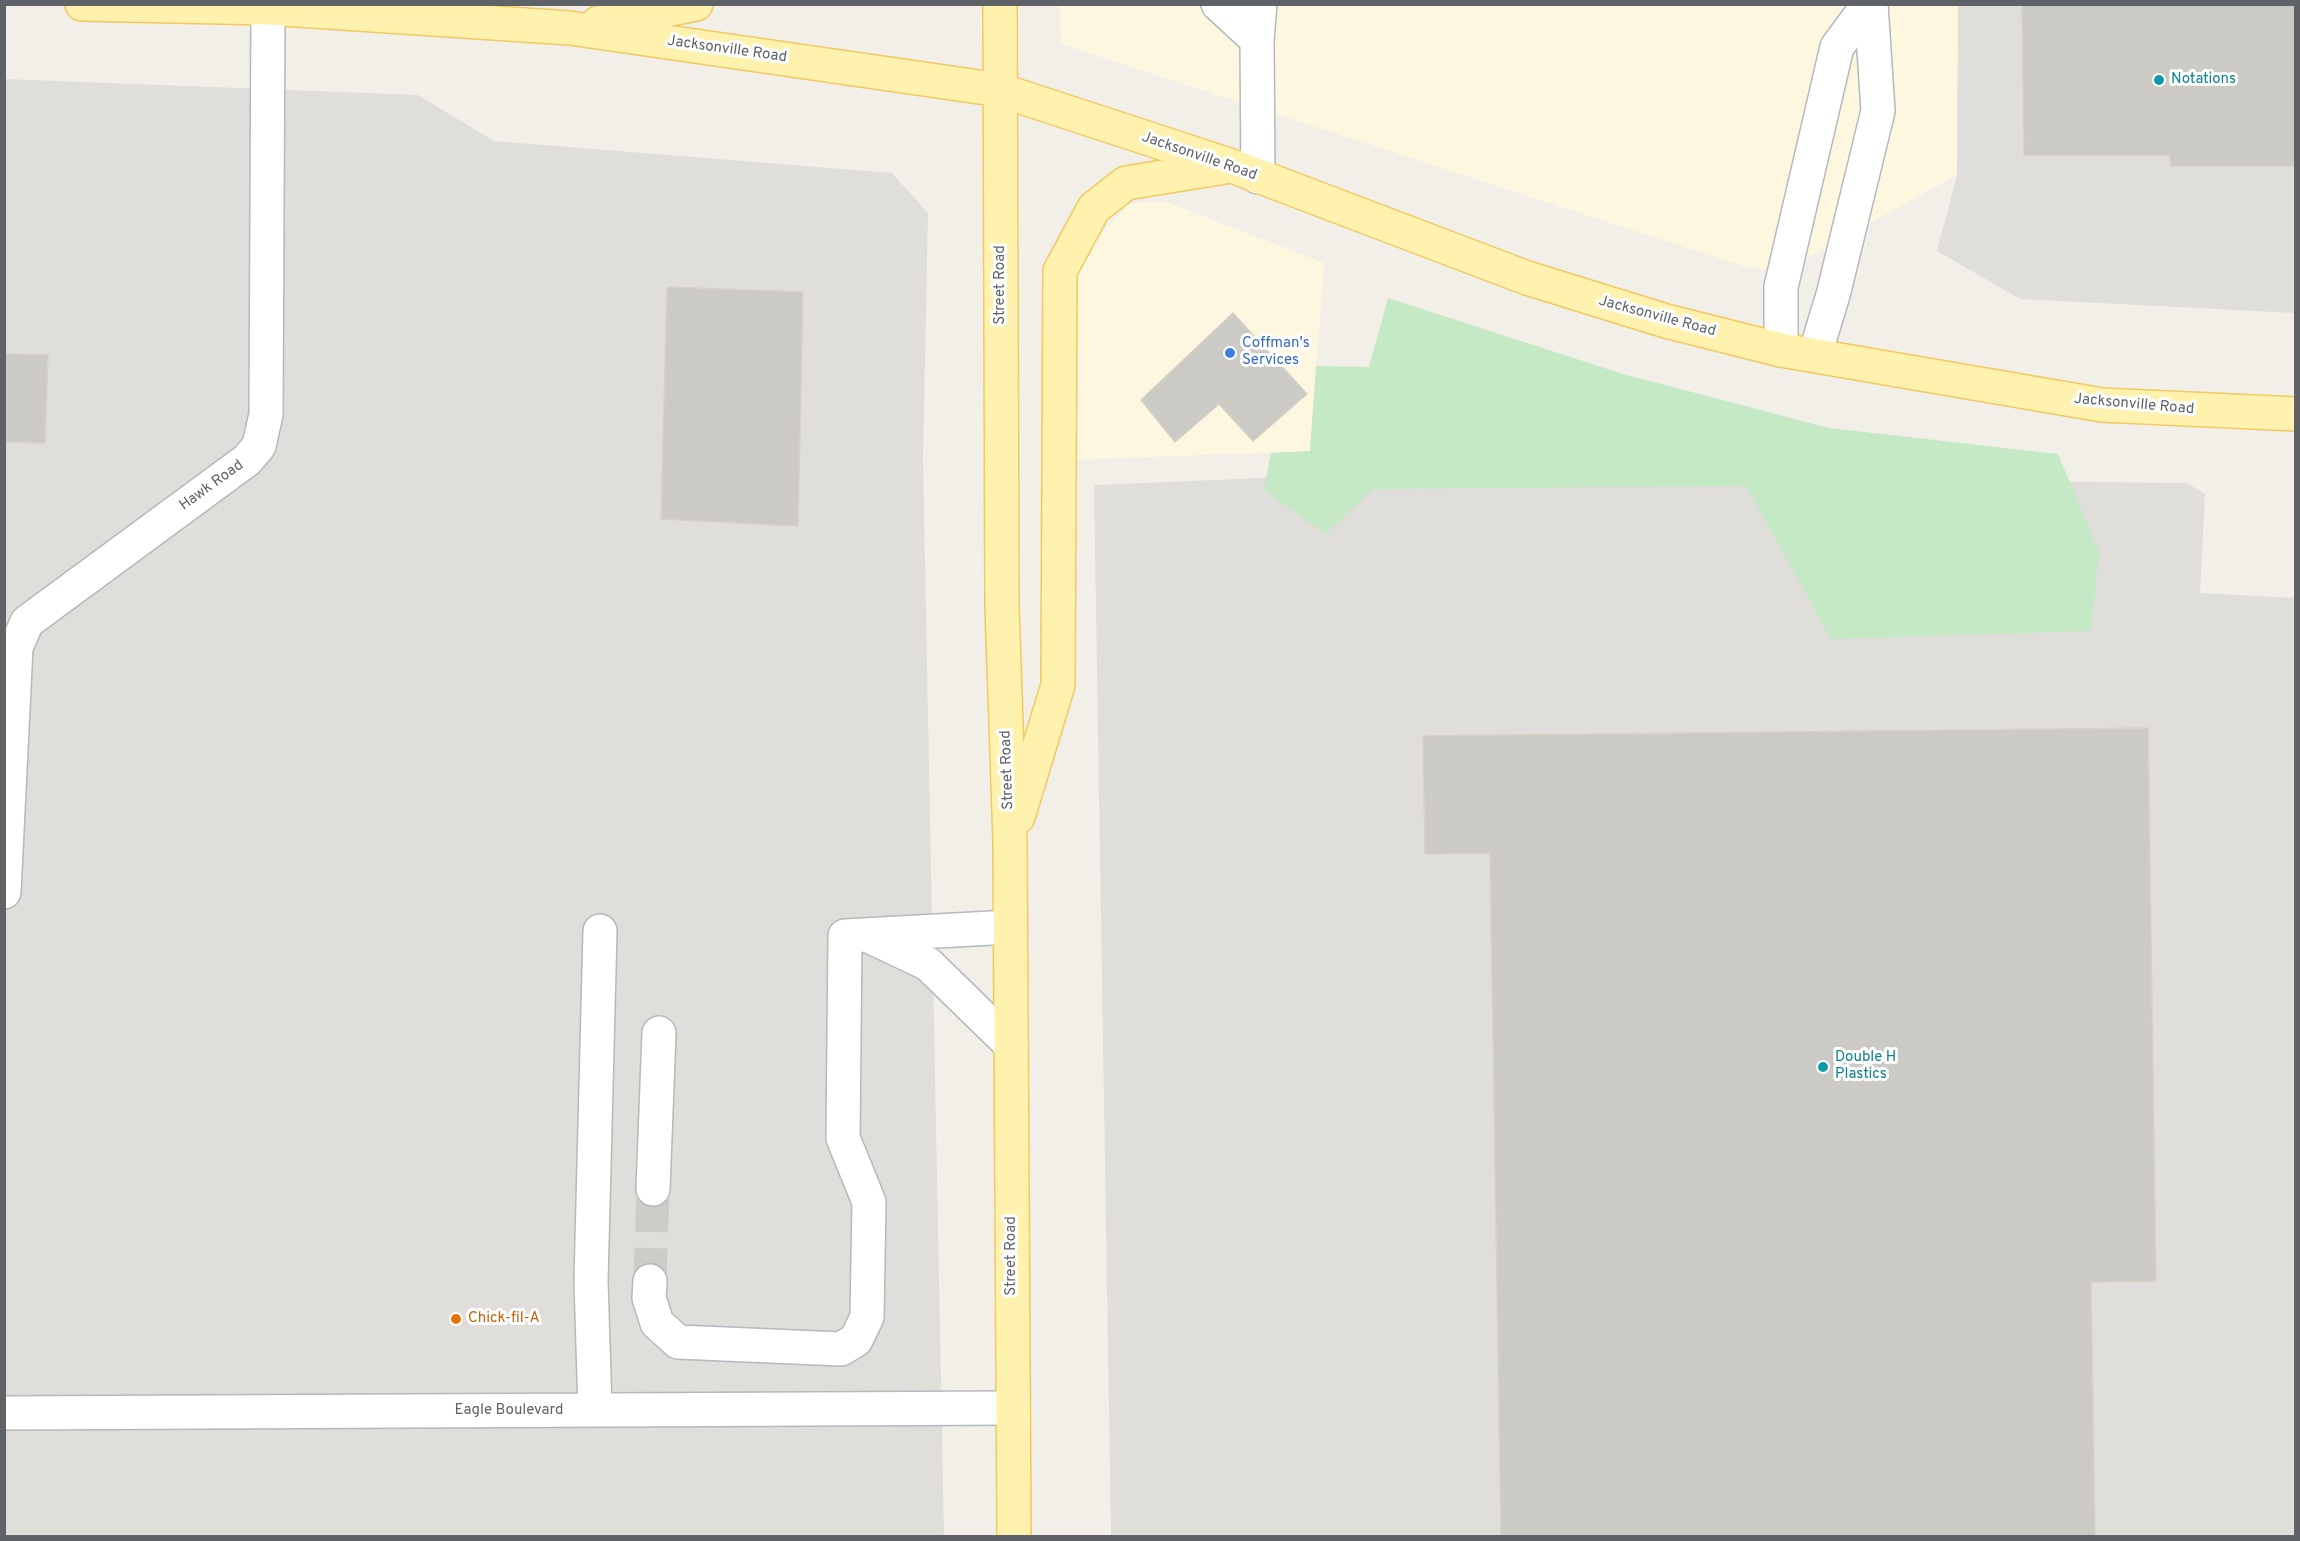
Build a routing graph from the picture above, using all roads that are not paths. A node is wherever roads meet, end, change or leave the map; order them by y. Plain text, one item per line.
1 (81, 4) edge
2 (696, 4) edge
3 (1000, 4) edge
4 (1218, 4) edge
5 (1260, 4) edge
6 (1870, 4) edge
7 (268, 8) junction
8 (570, 28) junction
9 (1257, 40) junction
10 (1000, 90) junction
11 (1245, 172) junction
12 (1781, 350) junction
13 (1815, 354) junction
14 (2295, 414) edge
15 (1010, 842) junction
16 (4, 892) edge
17 (1010, 927) junction
18 (600, 931) dead end
19 (857, 936) junction
20 (659, 1033) dead end
21 (1011, 1045) junction
22 (653, 1188) tunnel mouth
23 (650, 1281) tunnel mouth
24 (1013, 1408) junction
25 (595, 1410) junction
26 (4, 1413) edge
27 (1014, 1536) edge

1 - 7 main road, Jacksonville Road
2 - 8 main road
3 - 10 main road, Street Road
4 - 9 street
5 - 9 street
6 - 12 street
6 - 13 street
7 - 8 main road, Jacksonville Road
7 - 16 street, Hawk Road
8 - 10 main road, Jacksonville Road
9 - 11 street
10 - 11 main road, Jacksonville Road
10 - 15 main road, Street Road
11 - 12 main road, Jacksonville Road
11 - 15 main road
12 - 13 main road, Jacksonville Road
13 - 14 main road, Jacksonville Road
15 - 17 main road, Street Road
17 - 19 street
17 - 21 main road, Street Road
18 - 25 street
19 - 21 street
19 - 23 street
20 - 22 street
21 - 24 main road, Street Road
24 - 25 street, Eagle Boulevard
24 - 27 main road, Street Road
25 - 26 street, Eagle Boulevard

